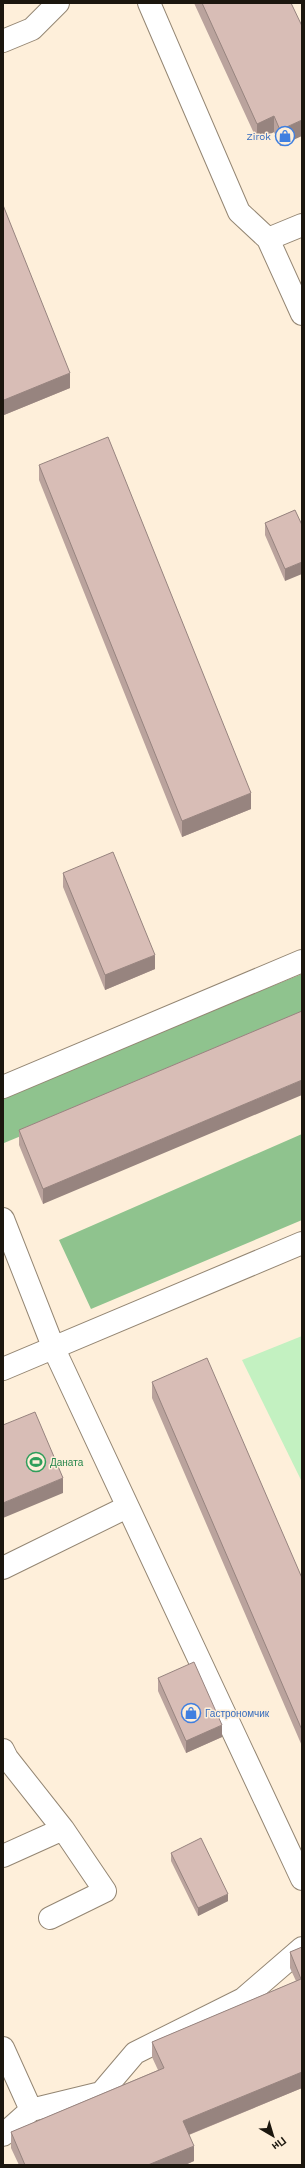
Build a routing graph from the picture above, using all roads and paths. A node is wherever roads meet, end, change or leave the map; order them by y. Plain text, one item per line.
1 (58, 3) edge
2 (149, 3) edge
3 (3, 40) edge
4 (302, 225) edge
5 (268, 239) junction
6 (302, 314) edge
7 (302, 961) edge
8 (3, 1087) edge
9 (3, 1219) edge
10 (302, 1242) edge
11 (54, 1349) junction
12 (3, 1369) edge
13 (128, 1506) junction
14 (3, 1568) edge
15 (3, 1750) edge
16 (64, 1829) junction
17 (3, 1856) edge
18 (302, 1879) edge
19 (50, 1918) dead end
20 (302, 1948) edge
21 (3, 2048) edge
22 (31, 2110) junction
23 (3, 2134) edge

1 - 3 street
2 - 5 street
4 - 5 street
5 - 6 street
7 - 8 street
9 - 11 street
10 - 11 street
11 - 12 street
11 - 13 street
13 - 14 street
13 - 18 street
15 - 16 street
16 - 17 street
16 - 19 street
20 - 22 street
21 - 22 street
22 - 23 street

